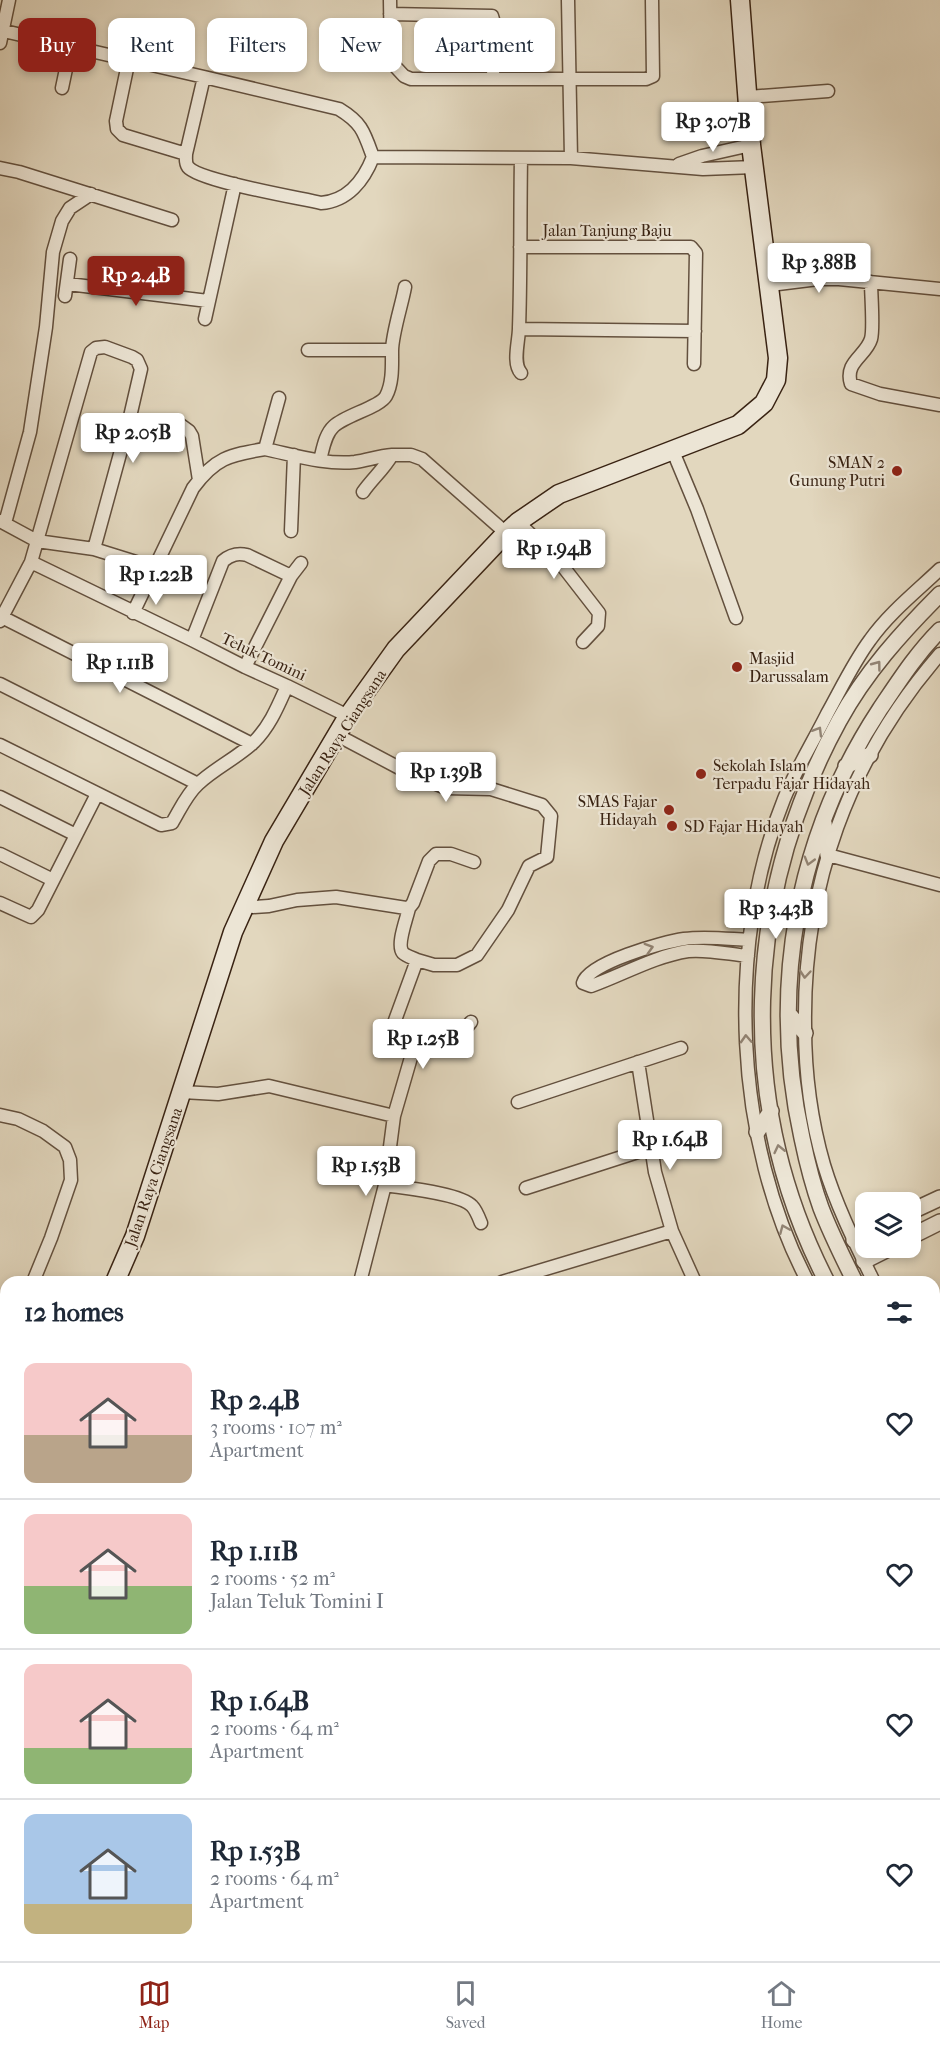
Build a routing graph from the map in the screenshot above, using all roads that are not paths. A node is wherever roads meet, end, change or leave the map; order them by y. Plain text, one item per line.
1 (9, 0) edge
2 (390, 0) edge
3 (568, 0) edge
4 (652, 0) edge
5 (740, 0) edge
6 (390, 14) junction
7 (1, 34) edge
8 (18, 37) edge
9 (65, 72) edge
10 (126, 72) edge
11 (183, 72) edge
12 (204, 77) junction
13 (493, 79) junction
14 (570, 80) junction
15 (62, 88) dead end
16 (828, 91) dead end
17 (748, 97) junction
18 (752, 145) junction
19 (186, 154) junction
20 (374, 157) junction
21 (521, 158) junction
22 (571, 158) junction
23 (672, 166) junction
24 (754, 167) junction
25 (0, 168) edge
26 (235, 184) junction
27 (91, 195) junction
28 (172, 220) dead end
29 (520, 247) junction
30 (70, 259) dead end
31 (871, 282) junction
32 (770, 285) junction
33 (405, 287) dead end
34 (940, 289) edge
35 (208, 301) junction
36 (205, 320) dead end
37 (519, 329) junction
38 (694, 331) junction
39 (308, 350) dead end
40 (392, 350) junction
41 (694, 364) dead end
42 (521, 373) dead end
43 (279, 398) dead end
44 (940, 405) edge
45 (178, 423) dead end
46 (265, 449) junction
47 (672, 449) junction
48 (294, 455) junction
49 (393, 455) junction
50 (320, 460) junction
51 (199, 480) junction
52 (363, 492) dead end
53 (2, 522) edge
54 (512, 527) junction
55 (291, 531) dead end
56 (37, 541) junction
57 (94, 549) junction
58 (31, 562) junction
59 (301, 562) dead end
60 (155, 568) junction
61 (940, 569) edge
62 (291, 576) junction
63 (940, 594) edge
64 (133, 613) junction
65 (736, 618) dead end
66 (1, 619) edge
67 (940, 630) edge
68 (192, 640) junction
69 (583, 642) dead end
70 (940, 654) edge
71 (245, 667) junction
72 (0, 684) edge
73 (287, 686) junction
74 (348, 716) junction
75 (337, 735) junction
76 (252, 744) junction
77 (0, 745) edge
78 (870, 755) junction
79 (846, 766) junction
80 (198, 784) junction
81 (97, 794) junction
82 (0, 797) edge
83 (823, 820) junction
84 (76, 835) junction
85 (767, 849) junction
86 (0, 854) edge
87 (784, 855) junction
88 (828, 855) junction
89 (474, 862) dead end
90 (53, 880) junction
91 (940, 885) edge
92 (0, 903) edge
93 (246, 904) junction
94 (409, 908) junction
95 (749, 940) junction
96 (766, 947) junction
97 (791, 951) junction
98 (748, 956) junction
99 (417, 960) junction
100 (789, 1014) junction
101 (471, 1022) dead end
102 (805, 1033) junction
103 (681, 1048) dead end
104 (412, 1054) junction
105 (638, 1062) junction
106 (182, 1092) junction
107 (518, 1102) dead end
108 (771, 1111) junction
109 (0, 1115) edge
110 (394, 1116) junction
111 (757, 1132) junction
112 (650, 1148) junction
113 (385, 1185) junction
114 (526, 1188) dead end
115 (940, 1197) edge
116 (921, 1206) edge
117 (940, 1222) edge
118 (481, 1223) dead end
119 (855, 1227) edge
120 (672, 1231) junction
121 (921, 1232) edge
122 (864, 1258) edge
123 (870, 1258) edge
124 (864, 1261) junction
125 (35, 1276) edge
126 (118, 1276) edge
127 (362, 1276) edge
128 (522, 1276) edge
129 (692, 1276) edge
130 (805, 1276) edge
131 (823, 1276) edge
132 (852, 1276) edge
133 (871, 1276) edge

1 - 7 street
2 - 6 street
3 - 14 street
4 - 14 street
5 - 17 main road, Jalan Raya Ciangsana
6 - 13 street
6 - 13 street
7 - 8 street
9 - 15 street
10 - 19 street
11 - 12 street
12 - 19 street
12 - 20 street
13 - 14 street
14 - 22 street
16 - 17 street
17 - 18 main road, Jalan Raya Ciangsana
18 - 23 street
18 - 24 main road, Jalan Raya Ciangsana
19 - 26 street
20 - 21 street
20 - 26 street
21 - 22 street
21 - 29 street
22 - 23 street
23 - 24 street
24 - 32 main road, Jalan Raya Ciangsana
25 - 27 street
26 - 35 street
27 - 28 street
27 - 53 street
29 - 37 street
29 - 38 street, Jalan Tanjung Baju
30 - 35 street
31 - 32 street
31 - 34 street
31 - 44 street
32 - 47 main road, Jalan Raya Ciangsana
33 - 40 street
35 - 36 street
37 - 38 street
37 - 42 street
38 - 41 street
39 - 40 street
40 - 50 street
43 - 46 street
45 - 51 street
46 - 48 street
46 - 51 street
47 - 54 main road, Jalan Raya Ciangsana
47 - 65 street
48 - 50 street
48 - 55 street
49 - 50 street
49 - 52 street
49 - 54 street
51 - 60 street
53 - 56 street
54 - 69 street
54 - 74 main road, Jalan Raya Ciangsana
56 - 57 street
56 - 57 street
56 - 58 street
57 - 60 street
58 - 64 street, Teluk Tomini
58 - 66 street
59 - 62 street
60 - 64 street
85 -> 61 street
62 - 68 street
62 - 71 street
87 -> 63 street
64 - 68 street, Teluk Tomini
66 - 76 street
67 - 79 street
68 - 71 street, Teluk Tomini
70 - 78 street
71 - 73 street, Teluk Tomini
72 - 80 street
73 - 74 street, Teluk Tomini
73 - 76 street
74 - 75 main road, Jalan Raya Ciangsana
75 - 93 main road, Jalan Raya Ciangsana
75 - 99 street
76 - 80 street
77 - 81 street
78 - 79 street
78 - 88 street
79 - 83 street
80 - 81 street
81 - 84 street
82 - 84 street
83 - 88 street
83 -> 97 street
84 - 90 street
85 - 87 street
85 - 95 street
86 - 90 street
87 - 96 street
88 - 91 street
88 -> 102 street
89 - 94 street
90 - 92 street
93 - 94 street
93 - 106 main road, Jalan Raya Ciangsana
94 - 99 street
95 - 98 street
98 -> 95 street
96 - 97 street
96 - 108 street
97 - 100 street
111 -> 98 street
99 - 104 street
100 - 102 street
100 - 132 street
101 - 104 street
102 - 119 street
103 - 105 street
104 - 110 street
105 - 107 street
105 - 112 street
106 - 110 street
106 - 126 main road, Jalan Raya Ciangsana
108 - 111 street
131 -> 108 street
109 - 125 street
110 - 113 street
130 -> 111 street
112 - 114 street
112 - 120 street
113 - 118 street
113 - 127 street
115 - 116 street
117 - 121 street
120 - 128 street
120 - 129 street
122 - 124 street
123 - 124 street
124 - 133 street

